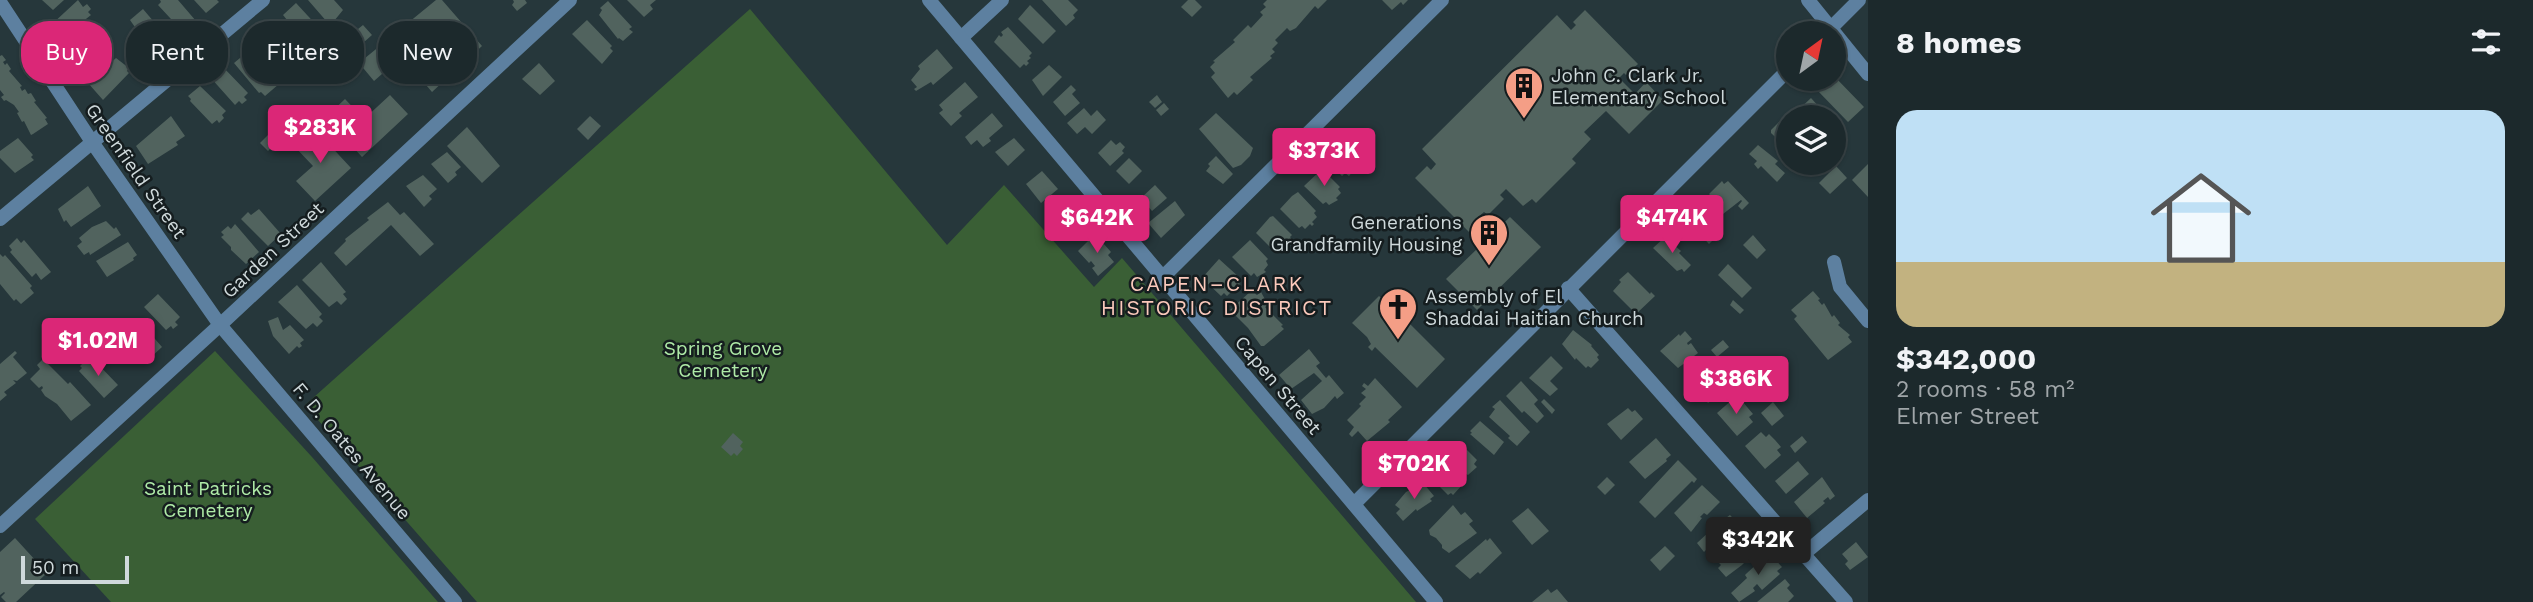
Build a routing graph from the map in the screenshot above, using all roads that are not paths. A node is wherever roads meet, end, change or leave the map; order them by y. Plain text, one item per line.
1 (263, 0) edge
2 (570, 0) edge
3 (929, 0) edge
4 (1002, 0) edge
5 (1442, 0) edge
6 (1808, 0) edge
7 (1859, 0) edge
8 (0, 2) edge
9 (1822, 21) edge
10 (1839, 21) edge
11 (961, 38) junction
12 (1846, 50) edge
13 (1868, 74) edge
14 (1776, 83) edge
15 (92, 142) junction
16 (0, 219) edge
17 (1834, 262) dead end
18 (1163, 277) junction
19 (1568, 288) junction
20 (1868, 321) edge
21 (220, 326) junction
22 (1868, 500) edge
23 (1354, 504) junction
24 (0, 526) edge
25 (1805, 553) junction
26 (455, 602) edge
27 (1436, 602) edge
28 (1846, 602) edge

1 - 15 street
2 - 21 street, Garden Street
3 - 11 street, Capen Street
4 - 11 street
5 - 18 street
6 - 9 street
7 - 10 street
8 - 15 street, Greenfield Street
11 - 18 street, Capen Street
12 - 13 street
14 - 19 street
15 - 16 street
15 - 21 street, Greenfield Street
17 - 20 street
18 - 23 street, Capen Street
19 - 23 street
19 - 25 street
21 - 24 street, Garden Street
21 - 26 street, F. D. Oates Avenue
22 - 25 street
23 - 27 street, Capen Street
25 - 28 street

